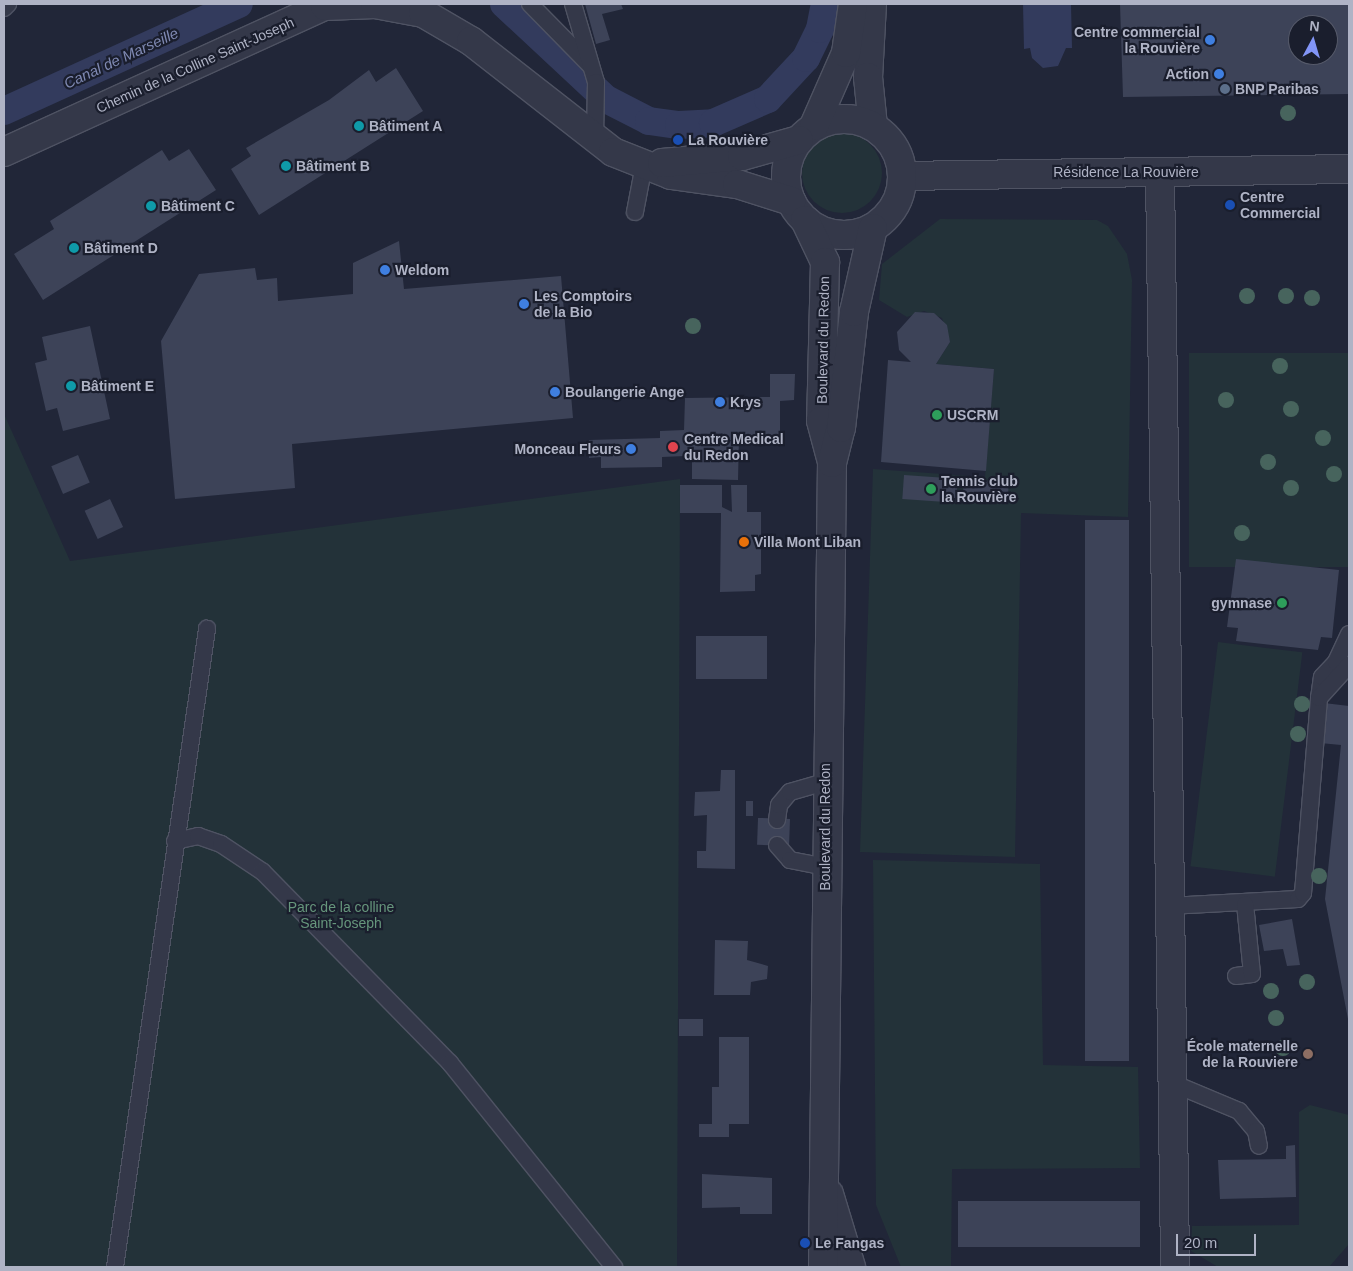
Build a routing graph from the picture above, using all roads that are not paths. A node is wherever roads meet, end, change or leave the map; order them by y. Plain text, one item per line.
1 (8, 4) edge
2 (530, 4) edge
3 (573, 4) edge
4 (853, 4) edge
5 (872, 4) edge
6 (4, 8) edge
7 (591, 66) junction
8 (873, 126) junction
9 (806, 133) junction
10 (595, 137) junction
11 (4, 152) edge
12 (644, 165) junction
13 (1349, 169) edge
14 (1160, 172) junction
15 (903, 176) junction
16 (798, 210) junction
17 (635, 212) dead end
18 (873, 228) junction
19 (832, 463) junction
20 (207, 629) dead end
21 (1349, 634) edge
22 (1349, 665) edge
23 (1319, 698) junction
24 (826, 782) junction
25 (777, 820) dead end
26 (175, 841) junction
27 (777, 845) dead end
28 (825, 868) junction
29 (1245, 904) junction
30 (1169, 906) junction
31 (1236, 976) dead end
32 (1172, 1083) junction
33 (1259, 1146) dead end
34 (827, 1190) junction
35 (115, 1267) edge
36 (614, 1267) edge
37 (823, 1267) edge
38 (851, 1267) edge
39 (1175, 1267) edge

1 - 6 lane
2 - 7 lane
3 - 7 lane
4 - 9 street
5 - 8 street
7 - 10 lane
8 - 9 street
8 - 15 street
9 - 12 street, Chemin de la Colline Saint-Joseph
9 - 16 street
10 - 11 street, Chemin de la Colline Saint-Joseph
10 - 12 street, Chemin de la Colline Saint-Joseph
12 - 16 street, Chemin de la Colline Saint-Joseph
12 - 17 lane
13 - 14 street, Résidence La Rouvière
14 - 15 street, Résidence La Rouvière
14 - 30 street
15 - 18 street
16 - 18 street
16 - 19 street, Boulevard du Redon
18 - 19 street, Boulevard du Redon
19 - 24 street, Boulevard du Redon
20 - 26 lane
21 - 23 lane
22 - 23 lane
23 - 29 lane
24 - 25 lane
24 - 28 street, Boulevard du Redon
26 - 35 lane
26 - 36 lane
27 - 28 lane
28 - 34 street, Boulevard du Redon
29 - 30 lane
29 - 31 lane
30 - 32 street
32 - 33 lane
32 - 39 street
34 - 37 street, Boulevard du Redon
34 - 38 street, Boulevard du Redon

